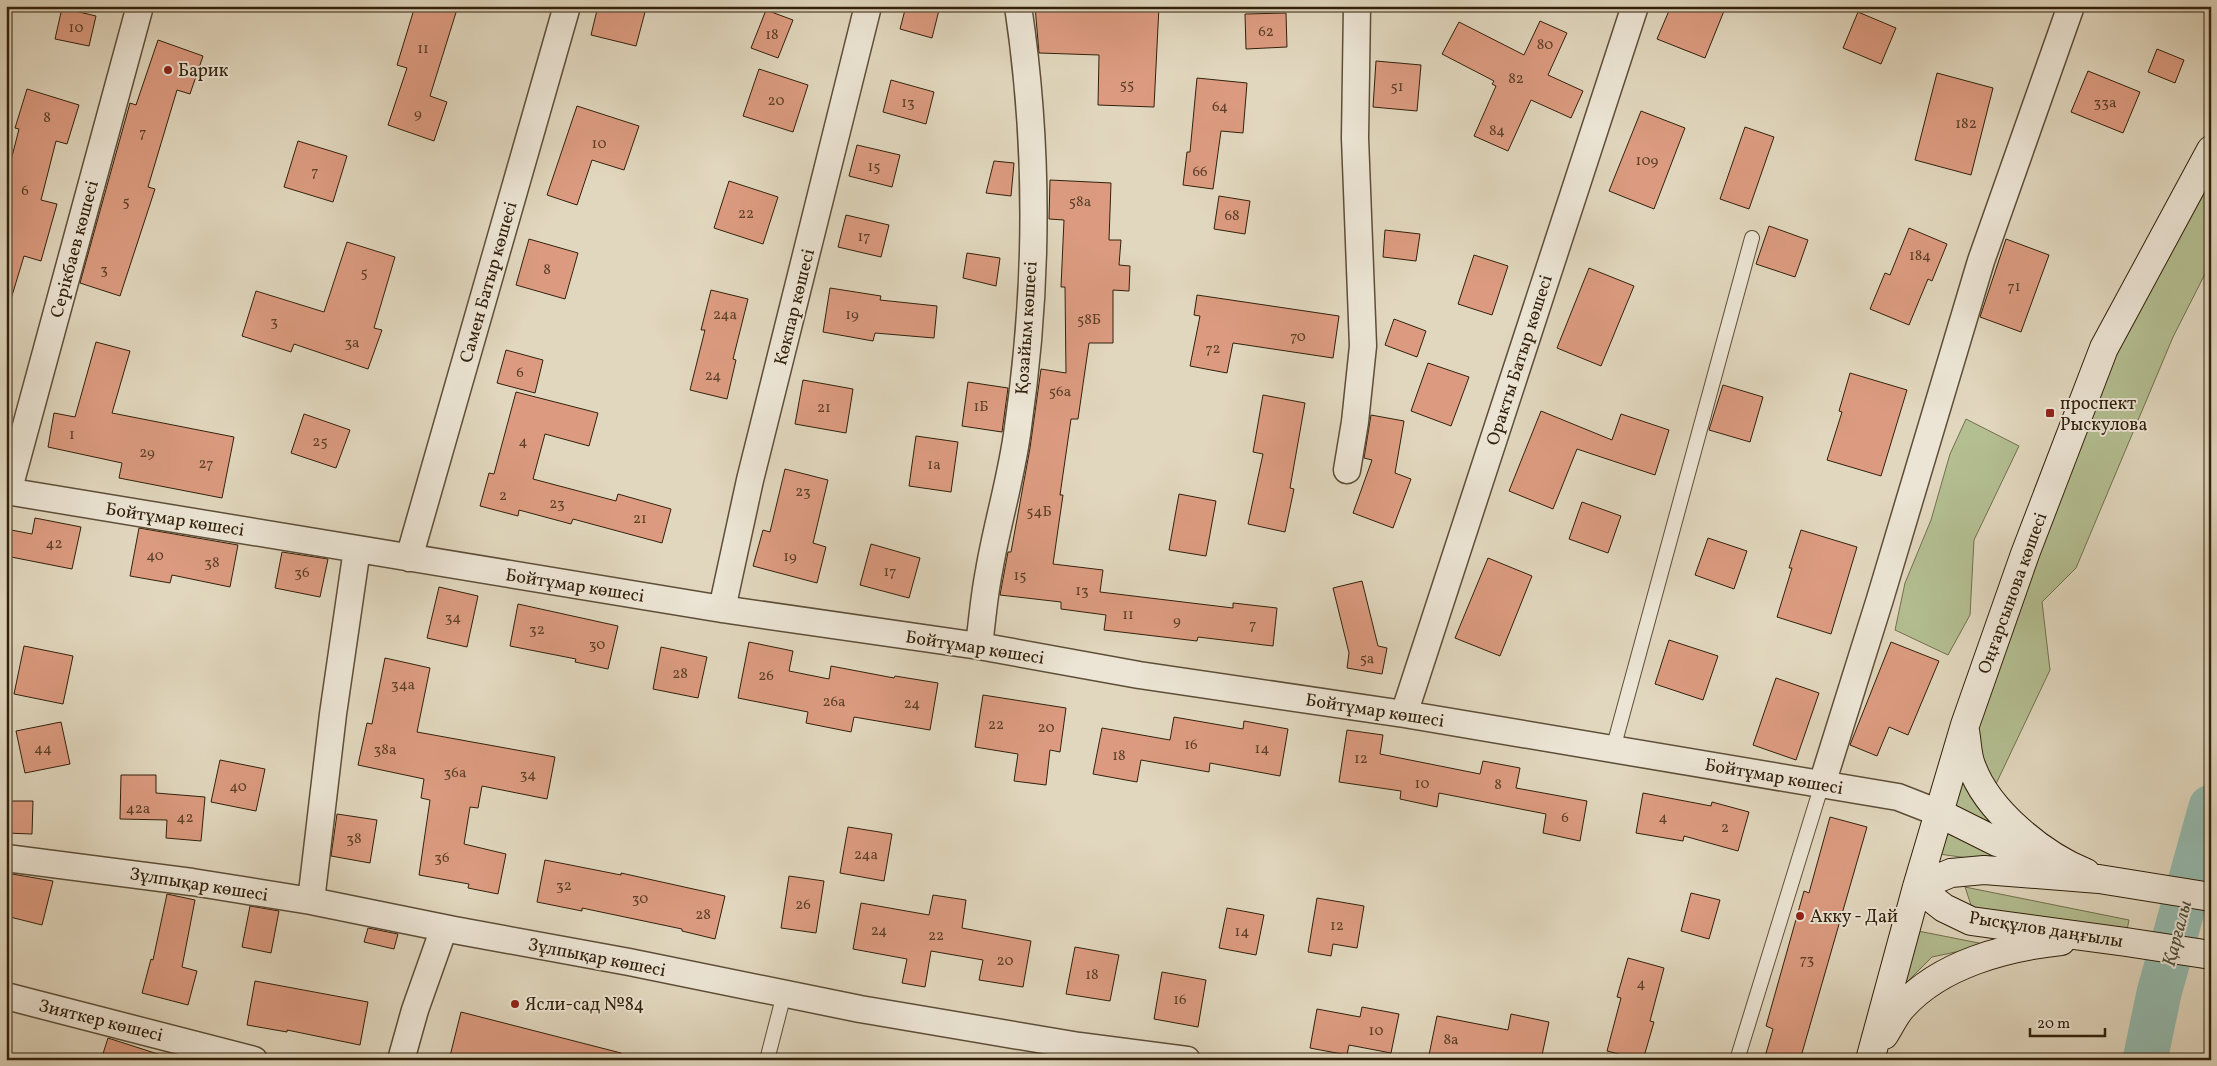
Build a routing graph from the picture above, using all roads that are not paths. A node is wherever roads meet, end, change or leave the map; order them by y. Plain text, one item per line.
1 (140, 6) edge
2 (567, 6) edge
3 (868, 6) edge
4 (1018, 6) edge
5 (1635, 6) edge
6 (2071, 6) edge
7 (1364, 8) edge
8 (2211, 150) edge
9 (1752, 238) dead end
10 (1347, 470) dead end
11 (7, 492) edge
12 (357, 549) junction
13 (409, 558) junction
14 (722, 609) junction
15 (979, 646) junction
16 (1404, 714) junction
17 (1965, 725) junction
18 (1613, 749) junction
19 (1822, 784) junction
20 (1939, 813) junction
21 (6, 858) edge
22 (2064, 864) junction
23 (2099, 879) junction
24 (1917, 887) junction
25 (2211, 897) edge
26 (312, 901) junction
27 (444, 928) junction
28 (2094, 938) junction
29 (2211, 955) edge
30 (784, 994) junction
31 (6, 996) edge
32 (1871, 1058) edge
33 (254, 1060) edge
34 (401, 1060) edge
35 (767, 1060) edge
36 (1187, 1060) edge
37 (1737, 1060) edge

1 - 11 street, Серікбаев көшесі
2 - 13 street, Самен Батыр көшесі
3 - 14 street, Көкпар көшесі
4 - 15 street, Қозайым көшесі
5 - 16 street, Оракты Батыр көшесі
6 - 19 street
7 - 10 street
8 - 17 main road, Оңғарсынова көшесі
9 - 18 lane
11 - 12 street, Бойтұмар көшесі
12 - 13 street, Бойтұмар көшесі
12 - 26 street
13 - 14 street, Бойтұмар көшесі
14 - 15 street, Бойтұмар көшесі
15 - 16 street, Бойтұмар көшесі
16 - 18 street, Бойтұмар көшесі
17 - 20 main road, Оңғарсынова көшесі
17 - 22 main road
18 - 19 street, Бойтұмар көшесі
19 - 20 street, Бойтұмар көшесі
19 - 37 lane
20 - 22 main road
20 - 24 main road, Оңғарсынова көшесі
21 - 26 street, Зұлпықар көшесі
22 - 23 main road
23 - 24 main road
23 - 25 main road
24 - 28 main road, Рысқұлов даңғылы
24 - 32 main road, Оңғарсынова көшесі
26 - 27 street, Зұлпықар көшесі
27 - 30 street, Зұлпықар көшесі
27 - 34 street
28 - 29 main road, Рысқұлов даңғылы
28 - 32 main road
30 - 35 lane
30 - 36 street, Зұлпықар көшесі
31 - 33 street, Зияткер көшесі

